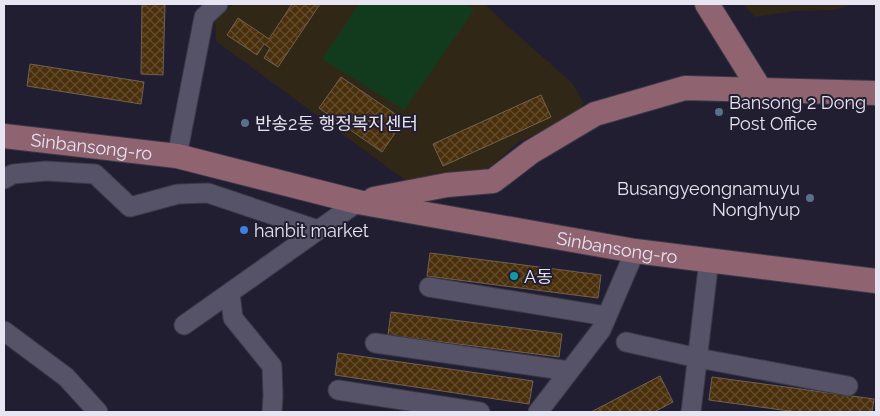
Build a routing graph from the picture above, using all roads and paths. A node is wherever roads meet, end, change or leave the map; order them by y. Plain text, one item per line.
1 (218, 4) edge
2 (706, 4) edge
3 (761, 91) junction
4 (876, 93) edge
5 (4, 136) edge
6 (177, 156) junction
7 (4, 179) edge
8 (358, 202) junction
9 (318, 230) junction
10 (635, 251) junction
11 (709, 260) junction
12 (876, 281) edge
13 (429, 287) dead end
14 (230, 292) junction
15 (606, 316) junction
16 (184, 325) dead end
17 (4, 332) edge
18 (626, 342) dead end
19 (375, 344) dead end
20 (698, 358) junction
21 (569, 371) junction
22 (848, 386) dead end
23 (338, 390) dead end
24 (98, 412) edge
25 (272, 412) edge
26 (480, 412) edge
27 (538, 412) edge
28 (691, 412) edge

1 - 6 street
2 - 3 main road
3 - 4 main road, Sinbansong-ro
3 - 8 main road, Sinbansong-ro
5 - 6 main road, Sinbansong-ro
6 - 8 main road, Sinbansong-ro
7 - 9 street
8 - 9 street
8 - 10 main road, Sinbansong-ro
9 - 14 street
10 - 11 main road, Sinbansong-ro
10 - 15 street
11 - 12 main road, Sinbansong-ro
11 - 20 street
13 - 15 street
14 - 16 street
14 - 25 street
15 - 21 street
17 - 24 street
18 - 20 street
19 - 21 street
20 - 22 street
20 - 28 street
21 - 27 street
23 - 26 street

